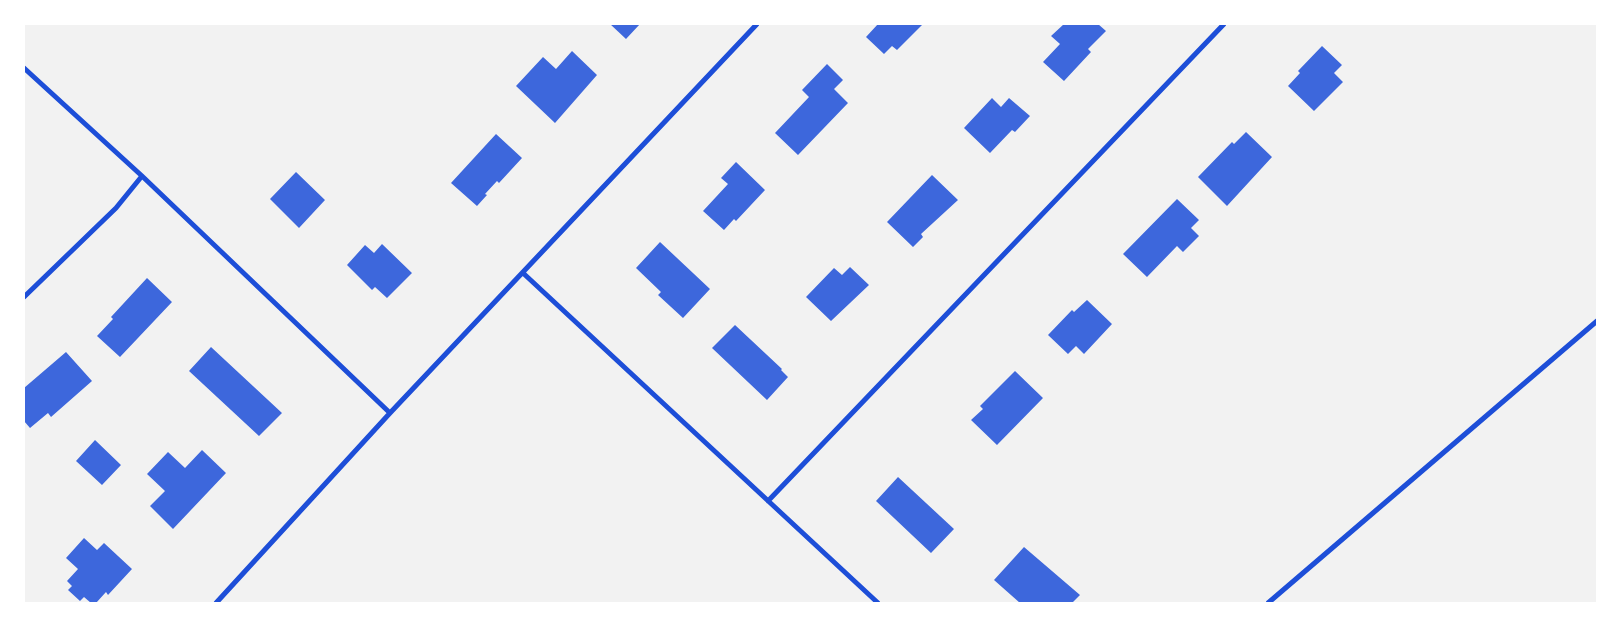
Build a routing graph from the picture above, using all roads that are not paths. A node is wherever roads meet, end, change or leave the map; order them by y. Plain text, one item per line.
1 (757, 24) edge
2 (1224, 24) edge
3 (24, 68) edge
4 (142, 176) junction
5 (523, 273) junction
6 (24, 297) edge
7 (1597, 321) edge
8 (390, 413) junction
9 (768, 501) junction
10 (216, 603) edge
11 (878, 603) edge
12 (1268, 603) edge

1 - 5 street
2 - 9 street
3 - 4 street
4 - 6 street
4 - 8 street
5 - 8 street
5 - 9 street
7 - 12 street
8 - 10 street
9 - 11 street

